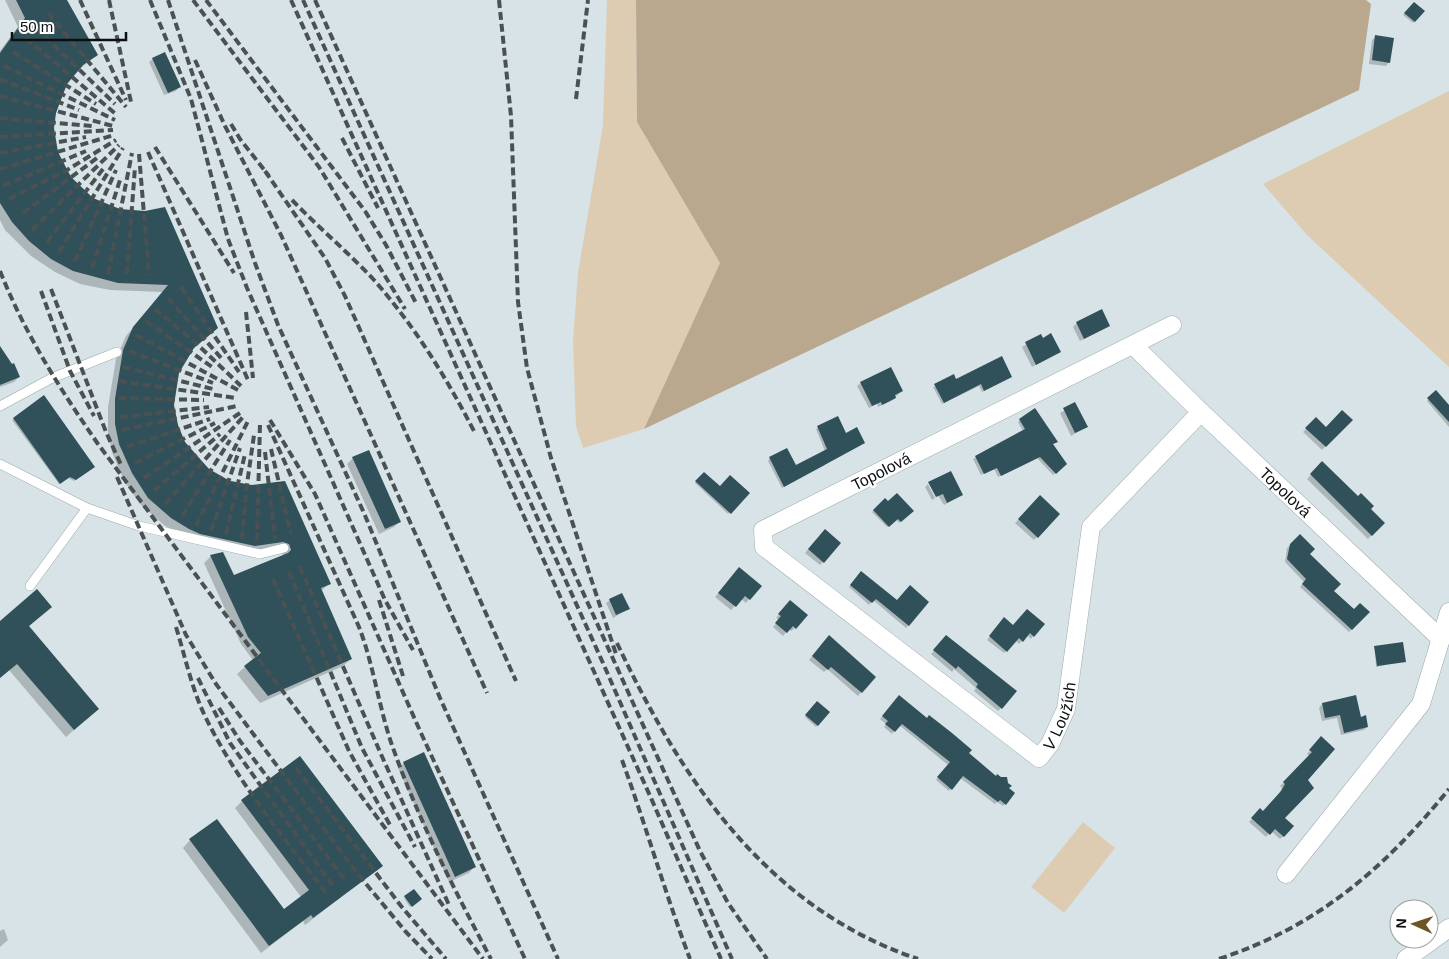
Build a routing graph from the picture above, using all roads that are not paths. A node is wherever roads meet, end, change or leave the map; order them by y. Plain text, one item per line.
1 (1172, 325) dead end
2 (1133, 345) junction
3 (118, 352) dead end
4 (0, 406) edge
5 (1201, 412) junction
6 (0, 464) edge
7 (87, 508) junction
8 (763, 530) joint
9 (284, 548) dead end
10 (30, 586) dead end
11 (1449, 612) edge
12 (1441, 639) junction
13 (1286, 874) dead end
14 (1449, 928) edge
15 (1406, 959) edge

1 - 2 street, Topolová
2 - 5 street, Topolová
2 - 8 street, Topolová
3 - 4 lane
5 - 8 street, V Loužích
5 - 12 street, Topolová
6 - 7 lane
7 - 9 lane
7 - 10 lane
11 - 12 street
12 - 13 street
14 - 15 street

